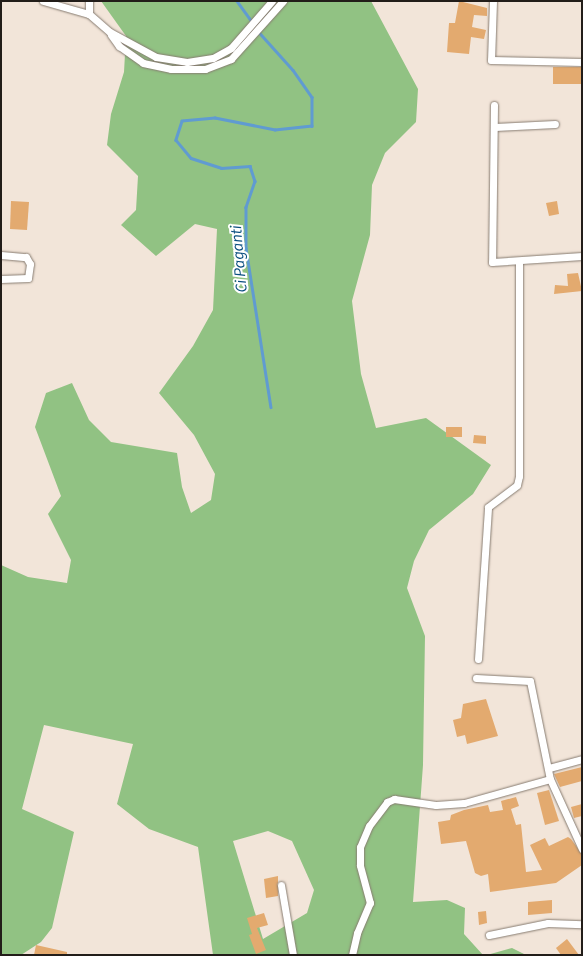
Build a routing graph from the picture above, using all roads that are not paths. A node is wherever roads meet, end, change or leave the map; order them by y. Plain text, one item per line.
1 (43, 1) edge
2 (89, 1) edge
3 (272, 1) edge
4 (283, 1) edge
5 (494, 1) edge
6 (89, 14) junction
7 (234, 51) junction
8 (582, 62) edge
9 (494, 105) dead end
10 (555, 124) dead end
11 (495, 127) junction
12 (1, 255) edge
13 (582, 256) edge
14 (520, 262) junction
15 (1, 279) edge
16 (478, 659) dead end
17 (476, 678) dead end
18 (582, 759) edge
19 (549, 768) junction
20 (550, 779) junction
21 (582, 849) edge
22 (281, 885) dead end
23 (582, 924) edge
24 (489, 935) dead end
25 (292, 955) edge
26 (352, 955) edge

1 - 6 street
2 - 6 street
3 - 7 street
4 - 7 street
5 - 8 street
6 - 7 street
9 - 11 street
10 - 11 street
11 - 14 street
12 - 15 street
13 - 14 street
14 - 16 street
17 - 19 street
18 - 19 street
19 - 20 street
20 - 21 street
20 - 26 street
22 - 25 street
23 - 24 street

